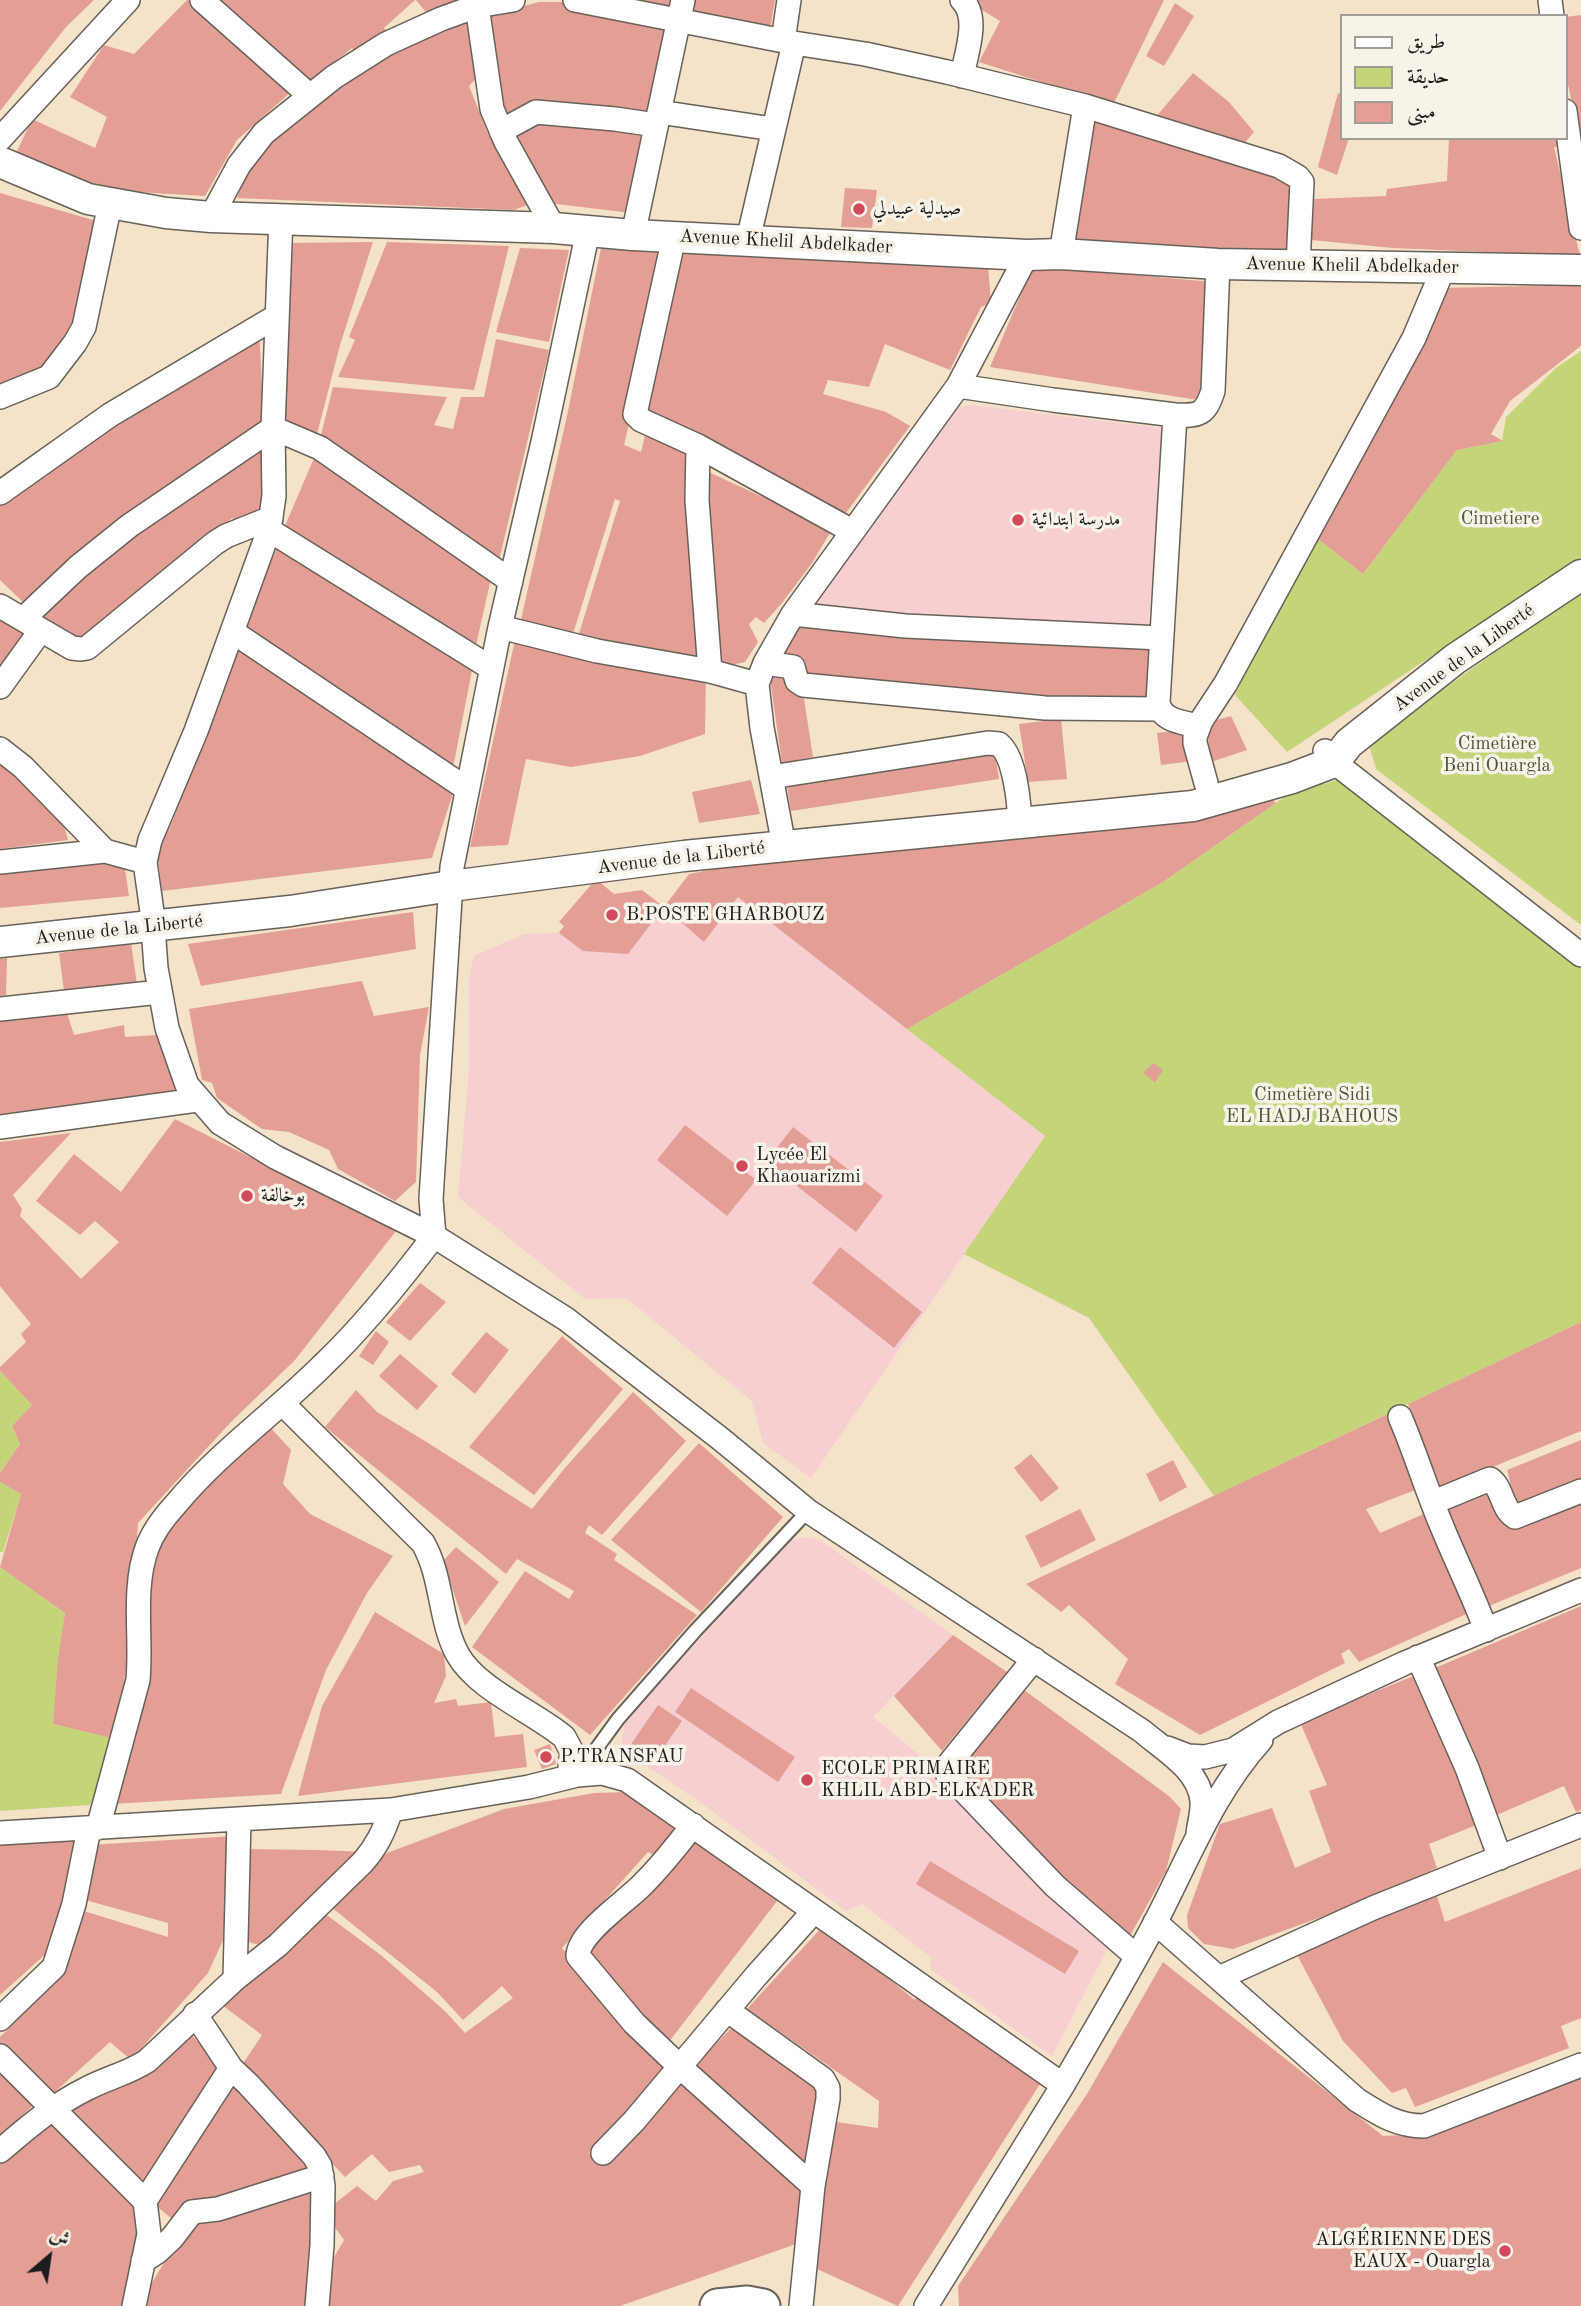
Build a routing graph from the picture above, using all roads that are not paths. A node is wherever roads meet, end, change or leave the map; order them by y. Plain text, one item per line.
1 (128, 0) edge
2 (202, 0) edge
3 (513, 0) edge
4 (575, 0) edge
5 (789, 0) edge
6 (962, 0) edge
7 (477, 6) junction
8 (680, 11) edge
9 (789, 42) junction
10 (962, 76) junction
11 (309, 95) junction
12 (1085, 106) junction
13 (657, 119) junction
14 (1567, 122) edge
15 (773, 130) junction
16 (501, 131) junction
17 (0, 139) edge
18 (0, 162) edge
19 (1578, 182) edge
20 (110, 204) junction
21 (211, 217) junction
22 (281, 217) junction
23 (554, 228) junction
24 (1581, 228) edge
25 (588, 231) junction
26 (633, 235) junction
27 (674, 237) junction
28 (748, 240) junction
29 (1061, 254) junction
30 (1027, 255) junction
31 (1218, 264) junction
32 (1298, 265) junction
33 (1444, 267) junction
34 (1581, 270) edge
35 (277, 316) junction
36 (958, 386) junction
37 (0, 397) edge
38 (1175, 415) junction
39 (273, 428) junction
40 (698, 446) junction
41 (0, 493) edge
42 (270, 524) junction
43 (852, 531) junction
44 (1581, 575) edge
45 (511, 580) junction
46 (0, 606) edge
47 (793, 614) junction
48 (32, 625) junction
49 (500, 627) junction
50 (233, 632) junction
51 (1161, 638) junction
52 (765, 663) junction
53 (491, 668) junction
54 (710, 671) junction
55 (757, 684) junction
56 (0, 687) edge
57 (1159, 709) junction
58 (1198, 726) junction
59 (0, 749) edge
60 (1336, 752) junction
61 (771, 777) junction
62 (1206, 783) junction
63 (467, 789) junction
64 (1020, 814) junction
65 (781, 830) junction
66 (105, 851) junction
67 (0, 862) edge
68 (145, 862) junction
69 (451, 877) junction
70 (152, 919) junction
71 (0, 927) edge
72 (0, 942) edge
73 (1581, 955) edge
74 (160, 992) junction
75 (0, 1009) edge
76 (198, 1100) junction
77 (0, 1127) edge
78 (434, 1236) junction
79 (282, 1403) junction
80 (1400, 1417) dead end
81 (1581, 1491) edge
82 (1434, 1502) junction
83 (808, 1511) junction
84 (1581, 1590) edge
85 (1486, 1630) junction
86 (1418, 1657) junction
87 (1034, 1659) junction
88 (1278, 1722) junction
89 (1157, 1744) junction
90 (573, 1776) junction
91 (391, 1810) junction
92 (239, 1820) junction
93 (693, 1825) junction
94 (1581, 1825) edge
95 (94, 1828) junction
96 (0, 1833) edge
97 (1198, 1834) junction
98 (1500, 1858) junction
99 (814, 1911) junction
100 (1155, 1922) junction
101 (1136, 1956) junction
102 (1219, 1978) junction
103 (235, 1979) junction
104 (727, 2010) junction
105 (195, 2014) junction
106 (0, 2019) edge
107 (0, 2056) edge
108 (1581, 2065) edge
109 (679, 2066) junction
110 (231, 2068) junction
111 (1063, 2085) junction
112 (54, 2107) junction
113 (0, 2151) edge
114 (603, 2153) dead end
115 (322, 2176) junction
116 (813, 2186) junction
117 (145, 2201) junction
118 (143, 2261) junction
119 (134, 2306) edge
120 (317, 2306) edge
121 (717, 2306) edge
122 (762, 2306) edge
123 (801, 2306) edge
124 (926, 2306) edge

1 - 17 street
2 - 11 street
3 - 7 street
4 - 8 street
5 - 9 street
6 - 10 street
7 - 11 street
7 - 16 street
8 - 9 street
8 - 13 street
9 - 10 street
9 - 15 street
10 - 12 street
11 - 21 street
12 - 29 street
12 - 32 street
13 - 15 street
13 - 16 street
13 - 26 street
14 - 19 street
15 - 28 street
16 - 23 street
18 - 20 street, Avenue Khelil Abdelkader
19 - 24 street
20 - 21 street, Avenue Khelil Abdelkader
20 - 37 street
21 - 22 street, Avenue Khelil Abdelkader
22 - 23 street, Avenue Khelil Abdelkader
22 - 35 street
23 - 25 street, Avenue Khelil Abdelkader
25 - 26 street, Avenue Khelil Abdelkader
25 - 45 street
26 - 27 street, Avenue Khelil Abdelkader
27 - 28 street, Avenue Khelil Abdelkader
27 - 40 street
28 - 30 street, Avenue Khelil Abdelkader
29 - 30 street, Avenue Khelil Abdelkader
29 - 31 street, Avenue Khelil Abdelkader
30 - 36 street
31 - 32 street, Avenue Khelil Abdelkader
31 - 38 street
32 - 33 street, Avenue Khelil Abdelkader
33 - 34 street, Avenue Khelil Abdelkader
33 - 58 street
35 - 39 street
35 - 41 street
36 - 38 street
36 - 43 street
38 - 51 street
39 - 42 street
39 - 45 street
39 - 48 street
40 - 43 street
40 - 54 street
42 - 48 street
42 - 50 street
42 - 53 street
43 - 47 street
44 - 60 street, Avenue de la Liberté
45 - 49 street
46 - 48 street
47 - 51 street
47 - 52 street
48 - 56 street
49 - 53 street
49 - 54 street
50 - 63 street
50 - 68 street
51 - 57 street
52 - 55 street
52 - 57 street
53 - 63 street
54 - 55 street
55 - 61 street
57 - 58 street
58 - 62 street
59 - 66 street
60 - 62 street, Avenue de la Liberté
60 - 64 street, Avenue de la Liberté
60 - 73 street
61 - 64 street
61 - 65 street
62 - 64 street, Avenue de la Liberté
63 - 69 street
64 - 65 street, Avenue de la Liberté
64 - 69 street, Avenue de la Liberté
65 - 69 street, Avenue de la Liberté
66 - 67 street
66 - 68 street
68 - 70 street
69 - 70 street, Avenue de la Liberté
69 - 78 street
70 - 71 street, Avenue de la Liberté
70 - 72 street, Avenue de la Liberté
70 - 74 street
74 - 75 street
74 - 76 street
76 - 77 street
76 - 78 street
78 - 79 street
78 - 83 street
79 - 90 street
79 - 95 street
80 - 82 street
81 - 82 street
82 - 85 street
83 - 87 street
83 - 90 lane
84 - 85 street
85 - 86 street
86 - 88 street
86 - 98 street
87 - 89 street
87 - 101 street
88 - 89 street
88 - 97 street
89 - 97 street
90 - 91 street
90 - 93 street
91 - 92 street
91 - 103 street
92 - 95 street
92 - 103 street
93 - 99 street
93 - 109 street
94 - 98 street
95 - 96 street
95 - 106 street
97 - 100 street
98 - 102 street
99 - 104 street
99 - 111 street
100 - 101 street
100 - 102 street
101 - 111 street
102 - 108 street
103 - 105 street
104 - 109 street
104 - 116 street
105 - 110 street
105 - 112 street
107 - 112 street
109 - 114 street
109 - 116 street
110 - 115 street
110 - 117 street
111 - 124 street
112 - 113 street
112 - 117 street
115 - 118 street
115 - 120 street
116 - 123 street
117 - 118 street
118 - 119 street
121 - 122 main road

